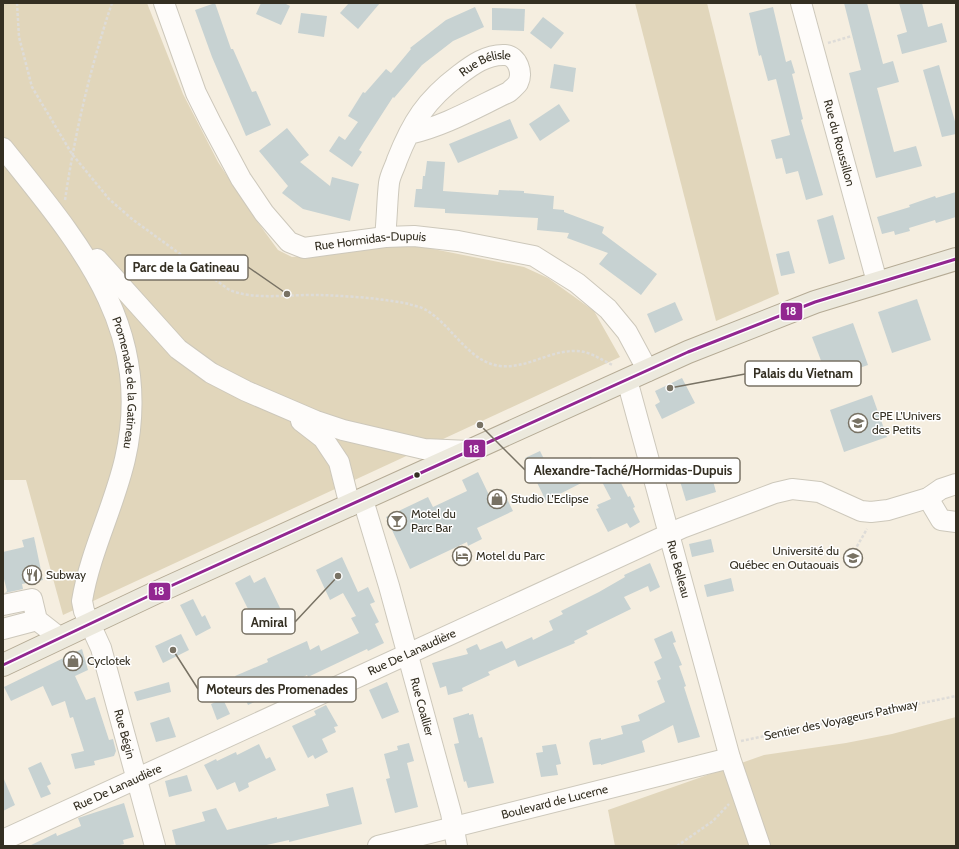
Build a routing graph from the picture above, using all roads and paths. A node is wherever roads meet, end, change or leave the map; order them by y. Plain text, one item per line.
1 (17, 3) edge
2 (112, 3) edge
3 (164, 3) edge
4 (801, 3) edge
5 (852, 36) dead end
6 (822, 44) dead end
7 (409, 134) junction
8 (3, 148) edge
9 (72, 154) junction
10 (62, 221) junction
11 (385, 237) junction
12 (956, 259) edge
13 (877, 282) junction
14 (648, 371) junction
15 (620, 372) junction
16 (283, 406) junction
17 (469, 451) junction
18 (956, 484) edge
19 (928, 498) junction
20 (356, 503) junction
21 (956, 522) edge
22 (868, 529) dead end
23 (668, 533) junction
24 (859, 562) dead end
25 (3, 605) edge
26 (37, 620) junction
27 (90, 624) junction
28 (3, 629) edge
29 (60, 638) junction
30 (406, 654) junction
31 (3, 665) edge
32 (956, 696) edge
33 (728, 751) junction
34 (136, 779) junction
35 (741, 793) junction
36 (455, 837) edge
37 (3, 840) edge
38 (155, 846) edge
39 (378, 846) edge
40 (677, 846) edge
41 (760, 846) edge

1 - 9 path
2 - 9 path
3 - 11 street, Rue Hormidas-Dupuis
4 - 13 street, Rue du Roussillon
5 - 6 path
7 - 7 street, Rue Bélisle
7 - 11 street, Rue Bélisle
8 - 10 street, Promenade de la Gatineau
9 - 10 path
9 - 15 path
10 - 16 street, Promenade de la Gatineau
10 - 27 street, Promenade de la Gatineau
11 - 14 street, Rue Hormidas-Dupuis
12 - 13 main road
13 - 14 main road
14 - 15 main road
15 - 17 main road
15 - 23 street, Rue Belleau
16 - 17 street, Promenade de la Gatineau
16 - 20 street, Promenade de la Gatineau
17 - 20 main road
18 - 19 street, Rue De Lanaudière
19 - 21 street
19 - 23 street, Rue De Lanaudière
20 - 27 main road
20 - 30 street, Rue Coallier
22 - 24 path
23 - 30 street, Rue De Lanaudière
23 - 33 street, Rue Belleau
25 - 26 street
26 - 28 street
26 - 29 street
27 - 29 main road
27 - 34 street, Rue Bégin
29 - 31 main road
30 - 34 street, Rue De Lanaudière
30 - 36 street, Rue Coallier
32 - 33 path, Sentier des Voyageurs Pathway
33 - 35 street, Rue Belleau
33 - 36 street, Boulevard de Lucerne
34 - 37 street, Rue De Lanaudière
34 - 38 street, Rue Bégin
35 - 40 path
35 - 41 street, Rue Belleau
36 - 39 street, Boulevard de Lucerne

